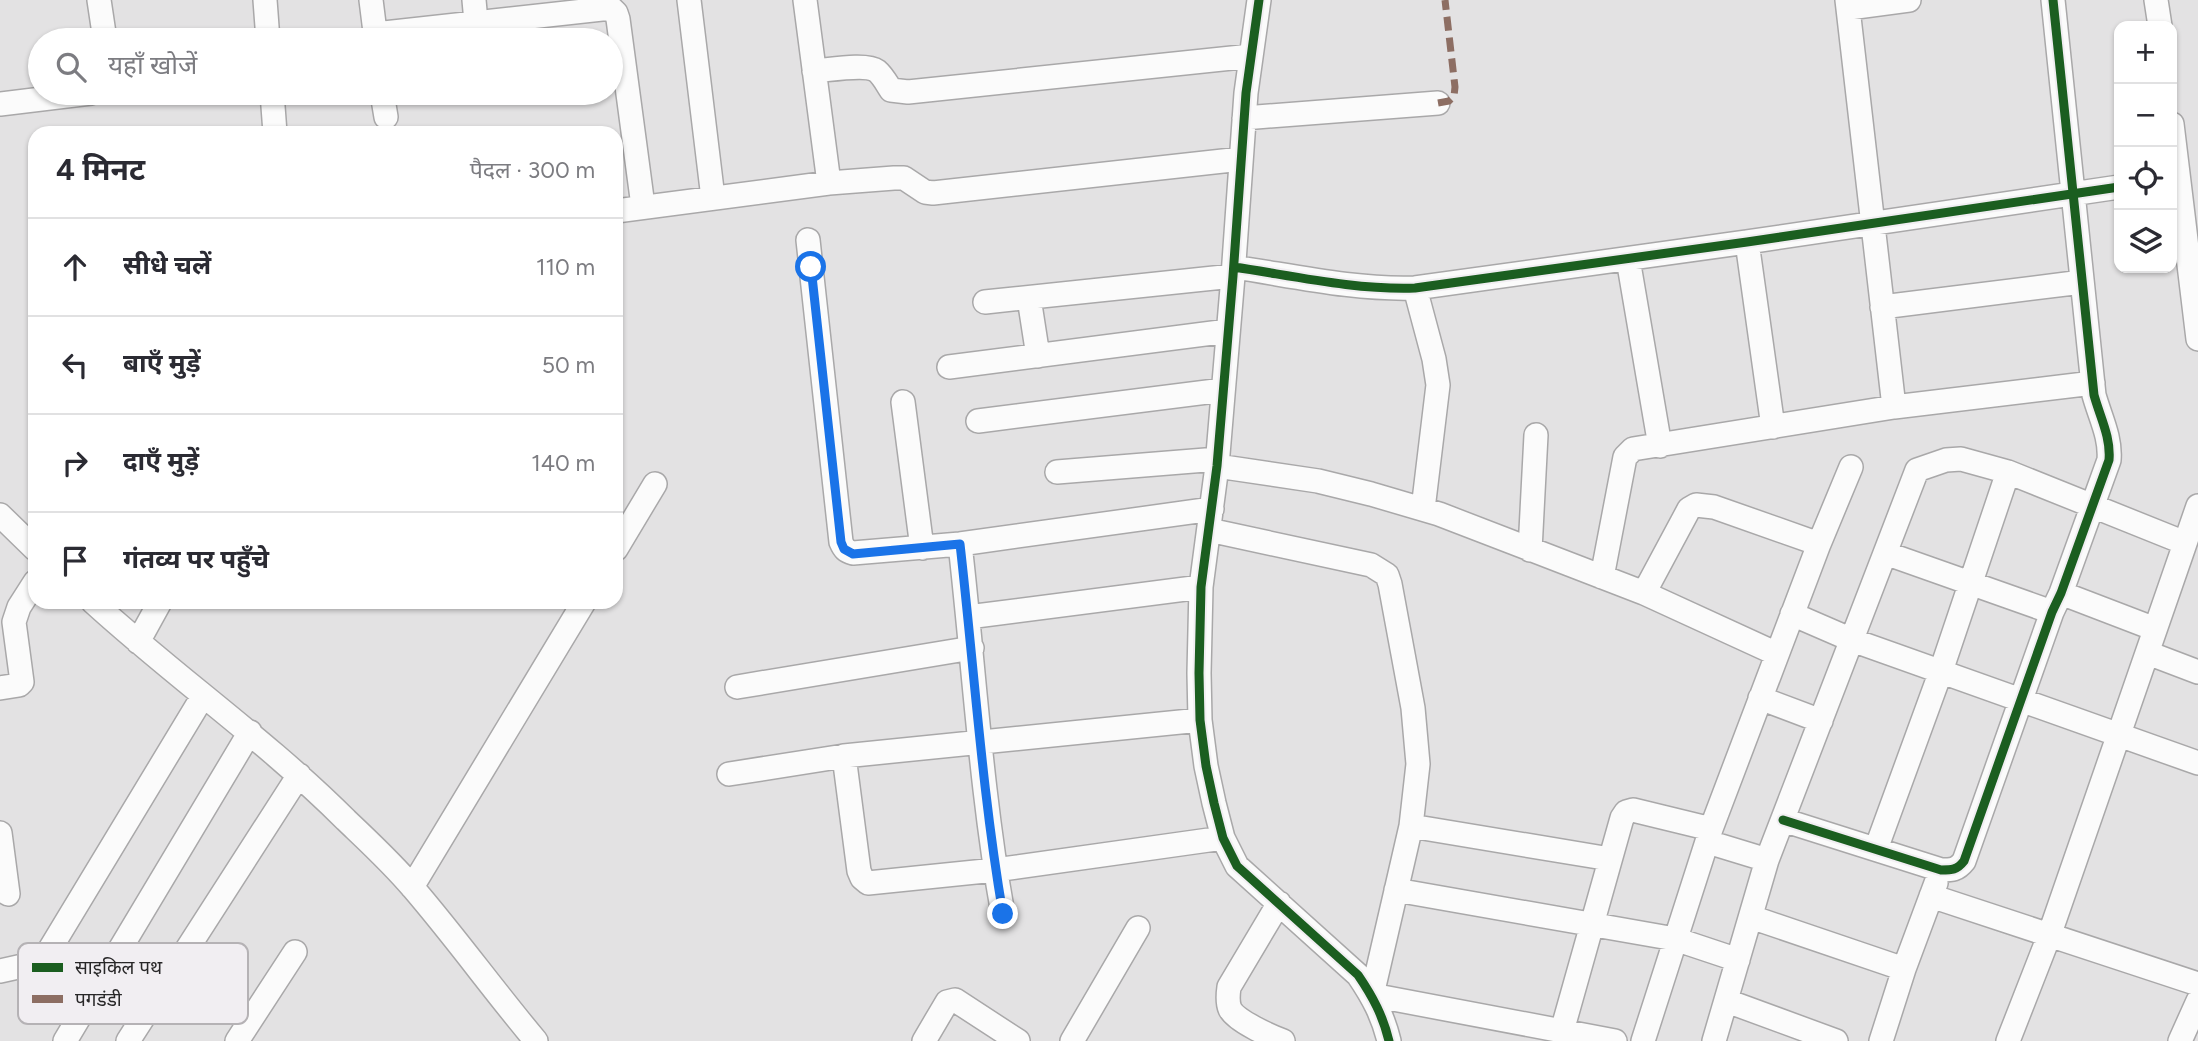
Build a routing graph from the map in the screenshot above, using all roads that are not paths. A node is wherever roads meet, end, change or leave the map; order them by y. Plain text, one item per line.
1 (99, 0) edge
2 (265, 0) edge
3 (371, 0) edge
4 (689, 0) edge
5 (805, 0) edge
6 (1259, 0) edge
7 (1909, 0) edge
8 (2053, 0) edge
9 (2156, 0) edge
10 (1848, 4) edge
11 (590, 5) edge
12 (475, 11) edge
13 (2159, 21) edge
14 (103, 28) edge
15 (267, 28) edge
16 (374, 28) edge
17 (410, 28) edge
18 (619, 28) edge
19 (623, 56) edge
20 (1251, 56) junction
21 (814, 71) junction
22 (28, 101) edge
23 (1438, 103) dead end
24 (0, 104) edge
25 (273, 105) edge
26 (384, 105) edge
27 (386, 117) dead end
28 (1244, 118) junction
29 (274, 126) edge
30 (2177, 147) edge
31 (1241, 159) junction
32 (2183, 179) edge
33 (829, 183) junction
34 (2114, 188) edge
35 (2073, 192) junction
36 (713, 198) junction
37 (643, 206) junction
38 (623, 210) edge
39 (1873, 223) junction
40 (808, 240) dead end
41 (1747, 242) junction
42 (1628, 259) junction
43 (1233, 272) junction
44 (2082, 282) junction
45 (1416, 288) junction
46 (1029, 298) junction
47 (985, 302) dead end
48 (1882, 307) junction
49 (1228, 331) junction
50 (2198, 339) edge
51 (1038, 356) junction
52 (949, 368) dead end
53 (2093, 383) junction
54 (1223, 390) junction
55 (903, 401) dead end
56 (1894, 407) junction
57 (978, 421) dead end
58 (1773, 427) junction
59 (1536, 435) dead end
60 (1660, 446) junction
61 (1217, 462) junction
62 (1851, 467) dead end
63 (2008, 471) junction
64 (1056, 472) dead end
65 (655, 484) dead end
66 (2093, 506) junction
67 (2198, 506) edge
68 (1423, 509) junction
69 (0, 515) edge
70 (1210, 520) junction
71 (2191, 534) edge
72 (623, 537) edge
73 (28, 542) edge
74 (960, 544) junction
75 (1819, 544) junction
76 (922, 548) junction
77 (1530, 550) junction
78 (1885, 553) junction
79 (1602, 577) junction
80 (1971, 582) junction
81 (1201, 587) junction
82 (28, 593) edge
83 (1644, 593) junction
84 (2057, 603) junction
85 (101, 609) edge
86 (156, 609) edge
87 (580, 609) edge
88 (1792, 614) junction
89 (968, 617) junction
90 (2155, 629) junction
91 (1852, 640) junction
92 (138, 642) junction
93 (972, 648) junction
94 (2148, 653) junction
95 (1777, 654) junction
96 (1941, 671) junction
97 (2198, 672) edge
98 (737, 687) dead end
99 (0, 688) edge
100 (203, 696) junction
101 (1760, 698) junction
102 (2021, 700) junction
103 (1200, 720) junction
104 (1821, 721) junction
105 (250, 732) junction
106 (2119, 736) junction
107 (979, 742) junction
108 (844, 756) junction
109 (2198, 763) edge
110 (729, 774) dead end
111 (299, 775) junction
112 (1783, 820) junction
113 (1411, 826) junction
114 (0, 833) edge
115 (1709, 836) junction
116 (1223, 838) junction
117 (1876, 849) junction
118 (1610, 859) junction
119 (1767, 860) junction
120 (995, 870) junction
121 (1941, 870) junction
122 (412, 887) junction
123 (1396, 890) junction
124 (8, 894) dead end
125 (1931, 896) junction
126 (1279, 903) junction
127 (1003, 914) dead end
128 (1751, 917) junction
129 (1592, 924) junction
130 (1138, 928) dead end
131 (2049, 936) junction
132 (1675, 939) junction
133 (54, 943) edge
134 (124, 943) edge
135 (191, 943) edge
136 (295, 952) dead end
137 (1738, 960) junction
138 (18, 967) edge
139 (1904, 969) junction
140 (0, 971) edge
141 (2198, 984) edge
142 (1372, 995) junction
143 (1727, 1001) junction
144 (2198, 1001) edge
145 (75, 1024) edge
146 (139, 1024) edge
147 (1562, 1031) junction
148 (65, 1041) edge
149 (128, 1041) edge
150 (237, 1041) edge
151 (536, 1041) edge
152 (924, 1041) edge
153 (1018, 1041) edge
154 (1072, 1041) edge
155 (1283, 1041) edge
156 (1389, 1041) edge
157 (1615, 1041) edge
158 (1643, 1041) edge
159 (1714, 1041) edge
160 (1836, 1041) edge
161 (1881, 1041) edge
162 (2008, 1041) edge
163 (2180, 1041) edge

1 - 14 street
2 - 15 street
3 - 16 street
4 - 36 street
5 - 21 street
6 - 20 street
7 - 10 street
8 - 35 street
9 - 13 street
10 - 39 street
11 - 12 street
11 - 18 street
12 - 17 street
19 - 37 street
20 - 21 street
20 - 28 street
21 - 33 street
22 - 24 street
23 - 28 street
25 - 29 street
26 - 27 street
28 - 31 street
30 - 32 street
31 - 33 street
31 - 43 street
32 - 50 street
33 - 36 street
34 - 35 street
35 - 39 street
35 - 44 street
36 - 37 street
37 - 38 street
39 - 41 street
39 - 48 street
40 - 76 street
41 - 42 street
41 - 58 street
42 - 45 street
42 - 60 street
43 - 45 street
43 - 46 street
43 - 49 street
44 - 48 street
44 - 53 street
45 - 68 street
46 - 47 street
46 - 51 street
48 - 56 street
49 - 51 street
49 - 54 street
51 - 52 street
53 - 56 street
53 - 66 street
54 - 57 street
54 - 61 street
55 - 76 street
56 - 58 street
58 - 60 street
59 - 77 street
60 - 79 street
61 - 64 street
61 - 68 street
61 - 70 street
62 - 75 street
63 - 66 street
63 - 78 street
63 - 80 street
65 - 72 street
66 - 71 street
66 - 84 street
67 - 71 street
68 - 77 street
69 - 73 street
70 - 74 street
70 - 81 street
70 - 113 street
71 - 90 street
74 - 76 street
74 - 89 street
75 - 83 street
75 - 88 street
77 - 79 street
78 - 80 street
78 - 91 street
79 - 83 street
80 - 84 street
80 - 96 street
81 - 89 street
81 - 103 street
82 - 99 street
83 - 95 street
84 - 90 street
84 - 102 street
85 - 92 street
86 - 92 street
87 - 122 street
88 - 91 street
88 - 95 street
89 - 93 street
90 - 94 street
91 - 96 street
91 - 104 street
92 - 100 street
93 - 98 street
93 - 107 street
94 - 97 street
94 - 106 street
95 - 101 street
96 - 102 street
96 - 117 street
100 - 105 street
100 - 133 street
101 - 104 street
101 - 115 street
102 - 106 street
102 - 121 street
103 - 107 street
103 - 116 street
104 - 112 street
105 - 111 street
105 - 134 street
106 - 109 street
106 - 131 street
107 - 108 street
107 - 120 street
108 - 110 street
108 - 120 street
111 - 122 street
111 - 135 street
112 - 117 street
112 - 119 street
113 - 118 street
113 - 123 street
114 - 124 street
115 - 118 street
115 - 119 street
115 - 132 street
116 - 120 street
116 - 126 street
117 - 121 street
118 - 129 street
119 - 128 street
120 - 127 street
121 - 125 street
122 - 151 street
123 - 129 street
123 - 142 street
125 - 131 street
125 - 139 street
126 - 142 street
126 - 155 street
128 - 137 street
128 - 139 street
129 - 132 street
129 - 147 street
130 - 154 street
131 - 141 street
131 - 162 street
132 - 137 street
132 - 158 street
136 - 150 street
137 - 143 street
138 - 140 street
139 - 161 street
142 - 147 street
142 - 156 street
143 - 159 street
143 - 160 street
144 - 163 street
145 - 148 street
146 - 149 street
147 - 157 street
152 - 153 street

